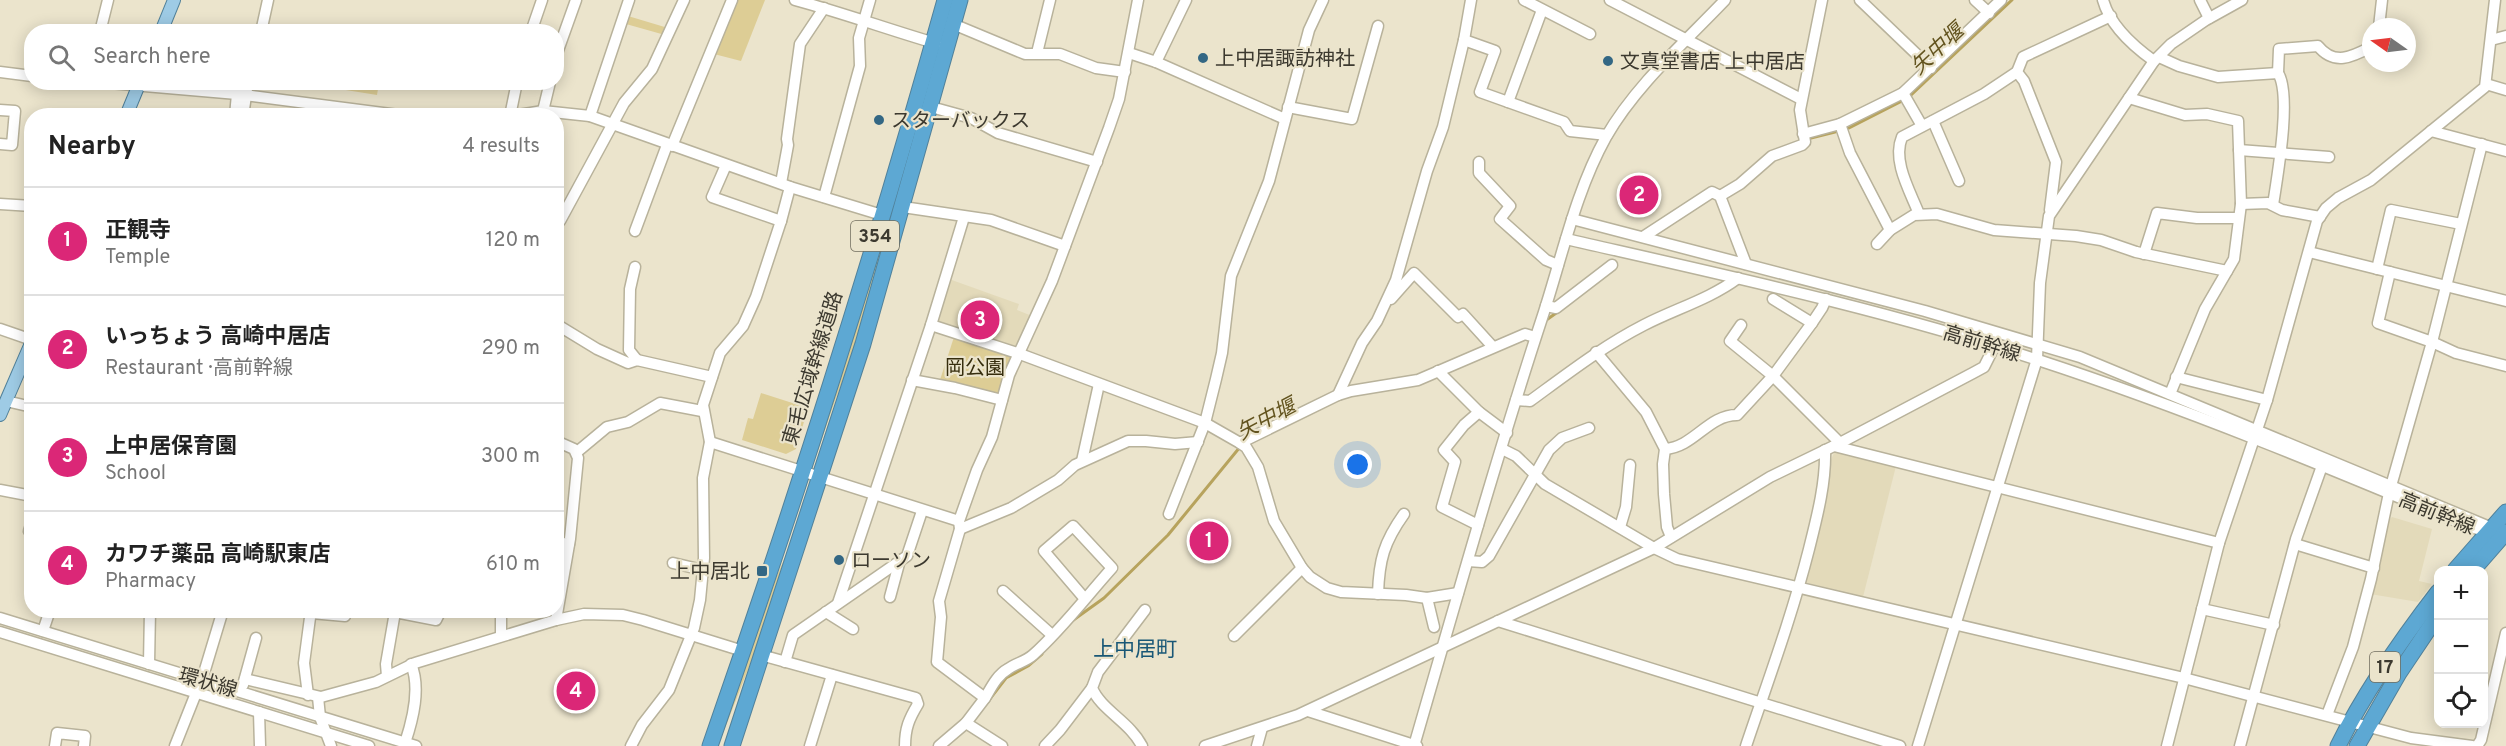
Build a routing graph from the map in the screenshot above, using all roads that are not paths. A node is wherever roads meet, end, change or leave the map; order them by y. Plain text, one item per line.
1 (108, 0) edge
2 (174, 0) edge
3 (268, 0) edge
4 (542, 0) edge
5 (576, 0) edge
6 (629, 0) edge
7 (684, 0) edge
8 (732, 0) edge
9 (795, 0) edge
10 (870, 0) edge
11 (945, 0) edge
12 (960, 0) edge
13 (1050, 0) edge
14 (1138, 0) edge
15 (1186, 0) edge
16 (1323, 0) edge
17 (1471, 0) edge
18 (1524, 0) edge
19 (1610, 0) edge
20 (1725, 0) edge
21 (1822, 0) edge
22 (1860, 0) edge
23 (1975, 0) edge
24 (2001, 0) edge
25 (2103, 0) edge
26 (2200, 0) edge
27 (2242, 0) edge
28 (2382, 0) edge
29 (2495, 0) edge
30 (1630, 4) edge
31 (824, 8) junction
32 (1542, 10) junction
33 (1989, 13) junction
34 (2111, 15) junction
35 (2209, 18) junction
36 (2380, 18) edge
37 (864, 20) junction
38 (102, 24) edge
39 (164, 24) edge
40 (263, 24) edge
41 (534, 24) edge
42 (953, 24) junction
43 (1378, 26) dead end
44 (564, 34) edge
45 (1590, 34) dead end
46 (2506, 36) edge
47 (1464, 40) junction
48 (1687, 40) junction
49 (2491, 40) junction
50 (940, 45) junction
51 (2362, 52) edge
52 (1037, 53) junction
53 (1129, 53) junction
54 (2157, 59) junction
55 (1156, 63) junction
56 (1931, 68) junction
57 (0, 72) edge
58 (1125, 72) junction
59 (2017, 72) junction
60 (2278, 73) junction
61 (24, 75) edge
62 (2486, 84) junction
63 (137, 90) edge
64 (186, 90) edge
65 (245, 90) edge
66 (516, 90) edge
67 (548, 90) edge
68 (2506, 90) edge
69 (1903, 93) junction
70 (242, 96) junction
71 (2129, 98) junction
72 (1801, 99) junction
73 (1508, 102) junction
74 (931, 107) junction
75 (129, 108) edge
76 (238, 108) edge
77 (243, 108) edge
78 (335, 108) edge
79 (512, 108) edge
80 (544, 108) edge
81 (0, 110) edge
82 (564, 113) edge
83 (1286, 113) junction
84 (590, 116) junction
85 (1933, 121) junction
86 (1840, 124) junction
87 (613, 126) junction
88 (1922, 126) junction
89 (2431, 131) junction
90 (1803, 134) junction
91 (1607, 135) junction
92 (0, 144) edge
93 (2482, 144) junction
94 (670, 146) junction
95 (2239, 150) junction
96 (2506, 151) edge
97 (2281, 154) junction
98 (2329, 157) dead end
99 (1097, 162) junction
100 (1479, 162) dead end
101 (726, 165) junction
102 (1959, 181) dead end
103 (785, 185) junction
104 (1720, 196) junction
105 (824, 197) junction
106 (0, 204) edge
107 (2241, 204) junction
108 (2273, 205) junction
109 (24, 206) edge
110 (903, 207) junction
111 (564, 214) edge
112 (1919, 214) junction
113 (882, 215) junction
114 (2049, 216) junction
115 (964, 217) junction
116 (2320, 217) junction
117 (2238, 218) junction
118 (1572, 219) junction
119 (781, 221) junction
120 (2462, 224) junction
121 (1890, 230) junction
122 (635, 231) dead end
123 (2046, 233) junction
124 (1643, 237) junction
125 (1566, 239) junction
126 (1877, 243) dead end
127 (1065, 246) junction
128 (2309, 252) junction
129 (2144, 254) junction
130 (1746, 264) junction
131 (1558, 265) junction
132 (1612, 265) dead end
133 (635, 267) dead end
134 (2377, 269) junction
135 (2227, 271) junction
136 (2390, 272) junction
137 (1738, 278) junction
138 (2446, 286) junction
139 (1773, 298) dead end
140 (1826, 299) junction
141 (2505, 299) edge
142 (1546, 306) junction
143 (1382, 311) junction
144 (1812, 323) junction
145 (931, 325) junction
146 (1741, 325) dead end
147 (0, 329) edge
148 (564, 329) edge
149 (24, 337) edge
150 (1535, 337) junction
151 (2432, 342) junction
152 (2038, 346) junction
153 (1493, 347) junction
154 (1994, 347) junction
155 (1596, 352) junction
156 (1020, 354) junction
157 (24, 358) edge
158 (2037, 359) junction
159 (637, 360) junction
160 (2506, 366) edge
161 (1438, 371) junction
162 (712, 376) junction
163 (1773, 376) junction
164 (2176, 377) junction
165 (912, 380) junction
166 (1099, 384) junction
167 (2170, 394) junction
168 (1338, 395) junction
169 (6, 400) junction
170 (1002, 400) junction
171 (1516, 400) junction
172 (2267, 400) junction
173 (24, 405) edge
174 (702, 411) junction
175 (1479, 412) junction
176 (0, 415) edge
177 (1205, 423) junction
178 (1589, 428) dead end
179 (1507, 432) junction
180 (2256, 434) junction
181 (710, 442) junction
182 (1198, 442) junction
183 (1240, 443) junction
184 (564, 446) edge
185 (1833, 446) junction
186 (1502, 449) junction
187 (1665, 449) junction
188 (577, 452) junction
189 (1082, 461) junction
190 (1630, 465) dead end
191 (2322, 466) junction
192 (802, 472) junction
193 (1535, 474) junction
194 (820, 478) junction
195 (1997, 488) junction
196 (0, 490) edge
197 (2390, 490) junction
198 (24, 494) edge
199 (874, 496) junction
200 (922, 511) junction
201 (2506, 512) edge
202 (1169, 514) dead end
203 (1404, 514) dead end
204 (960, 525) junction
205 (1478, 525) junction
206 (1620, 527) junction
207 (2499, 532) edge
208 (1671, 537) junction
209 (564, 543) edge
210 (2219, 543) junction
211 (569, 544) junction
212 (2295, 544) junction
213 (1654, 548) junction
214 (900, 560) junction
215 (1468, 561) junction
216 (673, 562) dead end
217 (2460, 566) edge
218 (2476, 566) edge
219 (1302, 568) junction
220 (2374, 568) junction
221 (703, 570) junction
222 (564, 573) edge
223 (1799, 587) junction
224 (1003, 591) dead end
225 (1458, 593) junction
226 (1378, 594) junction
227 (890, 597) dead end
228 (1427, 598) junction
229 (2434, 598) edge
230 (1085, 599) junction
231 (838, 603) junction
232 (2202, 609) junction
233 (1145, 610) dead end
234 (826, 612) junction
235 (0, 618) edge
236 (47, 618) edge
237 (150, 618) edge
238 (221, 618) edge
239 (310, 618) edge
240 (394, 618) edge
241 (501, 618) edge
242 (556, 620) joint
243 (2436, 620) edge
244 (1498, 621) junction
245 (1956, 624) junction
246 (2274, 625) junction
247 (1434, 627) dead end
248 (853, 630) dead end
249 (43, 631) junction
250 (0, 632) edge
251 (2506, 633) edge
252 (691, 634) junction
253 (1052, 635) junction
254 (501, 636) junction
255 (1234, 636) dead end
256 (256, 638) dead end
257 (1442, 648) junction
258 (743, 651) junction
259 (761, 655) junction
260 (785, 662) junction
261 (149, 664) junction
262 (411, 664) junction
263 (832, 675) junction
264 (387, 676) junction
265 (2184, 678) junction
266 (245, 679) junction
267 (202, 680) junction
268 (1092, 688) junction
269 (241, 691) junction
270 (197, 693) junction
271 (313, 696) junction
272 (2254, 697) junction
273 (985, 698) junction
274 (1761, 702) junction
275 (1308, 711) junction
276 (259, 712) junction
277 (2327, 715) junction
278 (320, 717) junction
279 (2350, 721) junction
280 (969, 725) junction
281 (2367, 726) junction
282 (1262, 728) junction
283 (328, 734) junction
284 (2410, 742) edge
285 (410, 744) edge
286 (55, 746) edge
287 (84, 746) edge
288 (175, 746) edge
289 (260, 746) edge
290 (331, 746) edge
291 (369, 746) edge
292 (631, 746) edge
293 (710, 746) edge
294 (732, 746) edge
295 (810, 746) edge
296 (905, 746) edge
297 (939, 746) edge
298 (1002, 746) edge
299 (1045, 746) edge
300 (1142, 746) edge
301 (1205, 746) edge
302 (1257, 746) edge
303 (1415, 746) edge
304 (1746, 746) edge
305 (1899, 746) edge
306 (1918, 746) edge
307 (2167, 746) edge
308 (2240, 746) edge
309 (2338, 746) edge
310 (2357, 746) edge
311 (2475, 746) edge

1 - 38 street
2 - 39 main road
3 - 40 street
4 - 41 street
5 - 44 street
6 - 84 street
7 - 87 street
8 - 94 street
9 - 31 street
10 - 37 street
11 - 50 highway, 東毛広域幹線道路 / 354
12 - 42 highway, 東毛広域幹線道路 / 354
13 - 52 street
14 - 53 street
15 - 55 street
16 - 83 street
17 - 47 street
18 - 32 street
19 - 30 street
20 - 48 street
21 - 72 street
22 - 56 street
23 - 33 street
24 - 33 street
25 - 34 street
26 - 35 street
27 - 35 street
28 - 36 street
29 - 49 street
30 - 48 street
31 - 37 street
31 - 103 street
32 - 45 street
32 - 73 street
33 - 56 street
34 - 54 street
34 - 59 street
35 - 54 street
37 - 50 street
37 - 105 street
42 - 50 highway, 東毛広域幹線道路 / 354
42 - 52 street
43 - 83 street
46 - 49 street
47 - 73 street
47 - 143 street
48 - 72 street
48 - 91 street
49 - 62 street
50 - 74 highway, 東毛広域幹線道路 / 354
50 - 113 highway, 東毛広域幹線道路 / 354
51 - 60 street
52 - 58 street
53 - 55 street
53 - 58 street
54 - 60 street
54 - 71 street
55 - 83 street
56 - 69 street
57 - 61 street
58 - 99 street
59 - 85 street
59 - 114 street
60 - 97 street
62 - 68 street
62 - 89 street
63 - 75 main road
64 - 70 street
65 - 70 street
66 - 79 street
67 - 80 street
69 - 86 street
69 - 88 street
70 - 76 street
70 - 77 street
70 - 78 street
71 - 95 street
71 - 114 street
72 - 90 street
73 - 91 street
74 - 99 street
74 - 110 highway, 東毛広域幹線道路 / 354
81 - 92 street
82 - 84 street
83 - 177 street
84 - 87 street
85 - 88 street
85 - 102 street
86 - 90 street
86 - 121 street
87 - 94 street
87 - 111 street
88 - 112 street
89 - 93 street
89 - 116 street
90 - 104 street
91 - 118 street
93 - 96 street
93 - 120 street
94 - 101 street
94 - 122 street
95 - 97 street
95 - 107 street
97 - 98 street
97 - 108 street
99 - 127 street
100 - 131 street
101 - 103 street
101 - 119 street
103 - 105 street
103 - 119 street
104 - 124 street
104 - 130 street
105 - 113 street
106 - 109 street
107 - 108 street
107 - 117 street
108 - 116 street
110 - 115 street
110 - 194 highway, 東毛広域幹線道路 / 354
112 - 121 street
112 - 123 street
113 - 192 highway, 東毛広域幹線道路 / 354
114 - 123 street
115 - 127 street
115 - 145 street
116 - 128 street
117 - 129 street
117 - 135 street
118 - 124 street, 高前幹線
118 - 125 street
119 - 162 street
120 - 134 street
120 - 138 street
121 - 126 street
123 - 129 street
123 - 152 street
124 - 130 street, 高前幹線
125 - 131 street
125 - 137 street, 高前幹線
127 - 156 street
128 - 134 street
128 - 172 street
129 - 135 street
130 - 152 street, 高前幹線
131 - 142 street
132 - 142 street
133 - 159 street
134 - 136 street
135 - 164 street
136 - 138 street
136 - 151 street
137 - 140 street, 高前幹線
137 - 155 street
138 - 141 street
138 - 151 street
139 - 144 street
140 - 144 street
140 - 154 street, 高前幹線
142 - 150 street
143 - 153 street
143 - 168 street
144 - 163 street
145 - 156 street
145 - 165 street
146 - 163 street
147 - 149 street
148 - 159 street
150 - 153 street
150 - 171 street
151 - 160 street
151 - 197 street
152 - 158 street
152 - 167 street, 高前幹線
153 - 161 street
154 - 158 street, 高前幹線
154 - 185 street
155 - 171 street
155 - 187 street
156 - 166 street
156 - 170 street
157 - 169 main road
158 - 180 street, 高前幹線
158 - 195 street
159 - 162 street
161 - 168 street
161 - 175 street
162 - 174 street
163 - 185 street
163 - 187 street
164 - 167 street
164 - 172 street
165 - 170 street
165 - 199 street
166 - 177 street
166 - 189 street
167 - 180 street, 高前幹線
168 - 183 street
169 - 173 street
169 - 176 main road
170 - 204 street
171 - 179 street
172 - 180 street
174 - 181 street
174 - 188 street
175 - 179 street
175 - 205 street
177 - 182 street
177 - 183 street
178 - 193 street
179 - 186 street
180 - 191 street, 高前幹線
180 - 197 street, 高前幹線
180 - 210 street
181 - 192 street
181 - 221 street
182 - 189 street
182 - 202 street
183 - 219 street
184 - 188 street
185 - 195 street
185 - 208 street
185 - 223 street
186 - 193 street
186 - 205 street
187 - 208 street
188 - 211 street
189 - 204 street
190 - 206 street
191 - 197 street, 高前幹線
191 - 212 street
192 - 194 street
192 - 258 highway, 東毛広域幹線道路 / 354
193 - 206 street
193 - 215 street
194 - 199 street
194 - 259 highway, 東毛広域幹線道路 / 354
195 - 210 street
195 - 245 street
196 - 198 street
197 - 207 street, 高前幹線
197 - 220 street
199 - 200 street
199 - 231 street
200 - 204 street
200 - 214 street
201 - 207 highway
203 - 226 street
204 - 273 street
205 - 215 street
206 - 213 street
207 - 217 highway
207 - 218 highway
208 - 213 street
209 - 211 street
210 - 232 street
211 - 222 street
212 - 220 street
212 - 246 street
213 - 223 street
213 - 244 street
214 - 227 street
214 - 231 street
215 - 225 street
216 - 221 street
219 - 226 street
219 - 255 street
220 - 277 street
221 - 252 street
223 - 245 street
223 - 274 street
224 - 253 street
225 - 228 street
225 - 257 street
226 - 228 street
228 - 247 street
229 - 279 highway, 17
230 - 230 street
230 - 253 street
231 - 234 street
232 - 246 street
232 - 265 street
233 - 268 street
234 - 248 street
234 - 260 street
235 - 249 street, 環状線
236 - 249 street
237 - 261 street
238 - 267 street
239 - 271 street
240 - 264 street
241 - 254 street
242 - 252 street
242 - 254 street
243 - 281 highway, 17
244 - 257 street
244 - 274 street
245 - 265 street
245 - 306 street
246 - 272 street
249 - 261 street, 環状線
250 - 270 street, 環状線
251 - 311 street
252 - 258 street
252 - 292 street
253 - 273 street
254 - 262 street
256 - 266 street
257 - 275 street
257 - 303 street
258 - 293 highway, 東毛広域幹線道路 / 354
259 - 260 street
259 - 294 highway, 東毛広域幹線道路 / 354
260 - 263 street
261 - 267 street, 環状線
262 - 264 street
262 - 285 street
263 - 295 street
263 - 296 street
264 - 271 street
265 - 272 street
265 - 307 street
266 - 269 street
266 - 271 street
267 - 269 street, 環状線
267 - 270 street
268 - 299 street
268 - 300 street
269 - 278 street, 環状線
270 - 276 street, 環状線
270 - 288 street
271 - 278 street
272 - 277 street
272 - 308 street
273 - 280 street
274 - 304 street
274 - 305 street
275 - 282 street
275 - 303 street
276 - 283 street, 環状線
276 - 289 street
277 - 279 street
278 - 283 street
278 - 285 street, 環状線
279 - 281 street
279 - 309 highway, 17
280 - 297 street
280 - 298 street
281 - 284 street
281 - 310 highway, 17
282 - 301 street
282 - 302 street
283 - 290 street
283 - 291 street, 環状線
284 - 311 street
286 - 287 street

